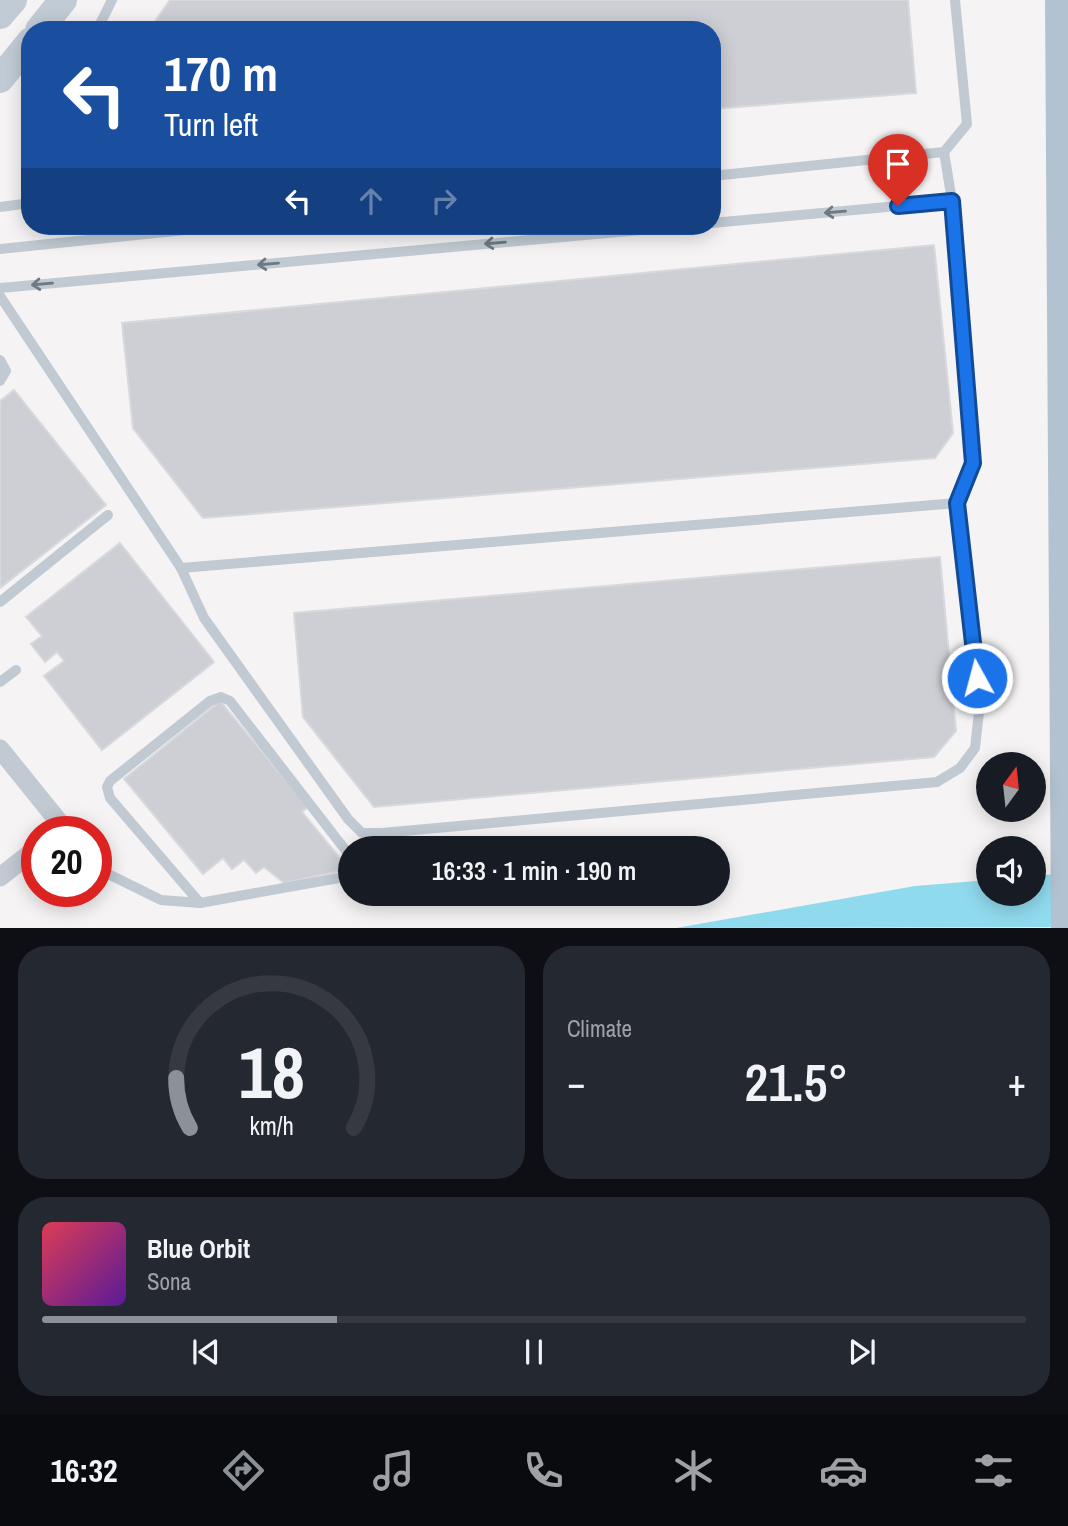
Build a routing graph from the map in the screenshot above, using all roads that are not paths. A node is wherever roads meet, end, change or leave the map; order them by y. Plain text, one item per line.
1 (13, 0) edge
2 (63, 0) edge
3 (112, 0) edge
4 (955, 0) edge
5 (1061, 0) edge
6 (0, 15) edge
7 (46, 21) edge
8 (102, 21) edge
9 (21, 53) edge
10 (0, 79) edge
11 (944, 152) junction
12 (721, 175) edge
13 (952, 201) junction
14 (21, 204) edge
15 (0, 207) edge
16 (721, 222) edge
17 (137, 235) edge
18 (586, 235) edge
19 (0, 249) edge
20 (0, 288) edge
21 (0, 296) edge
22 (0, 360) edge
23 (0, 381) edge
24 (957, 503) junction
25 (108, 515) dead end
26 (181, 568) junction
27 (0, 602) edge
28 (16, 670) dead end
29 (0, 682) edge
30 (2, 755) edge
31 (51, 816) edge
32 (338, 840) edge
33 (21, 861) edge
34 (112, 876) edge
35 (0, 877) edge
36 (338, 878) edge
37 (200, 903) junction
38 (1067, 928) edge

1 - 6 main road
2 - 7 main road
3 - 8 lane
4 - 11 lane
5 - 38 main road
9 - 10 main road
11 - 12 lane
11 - 13 lane
13 -> 16 lane
13 - 24 lane
14 - 15 lane
17 - 19 lane
18 -> 20 lane
21 - 26 lane
22 - 23 lane
24 - 26 lane
24 - 26 lane
25 - 27 lane
28 - 29 lane
30 - 31 street
32 - 37 lane
33 - 35 street
34 - 37 lane
36 - 37 lane

